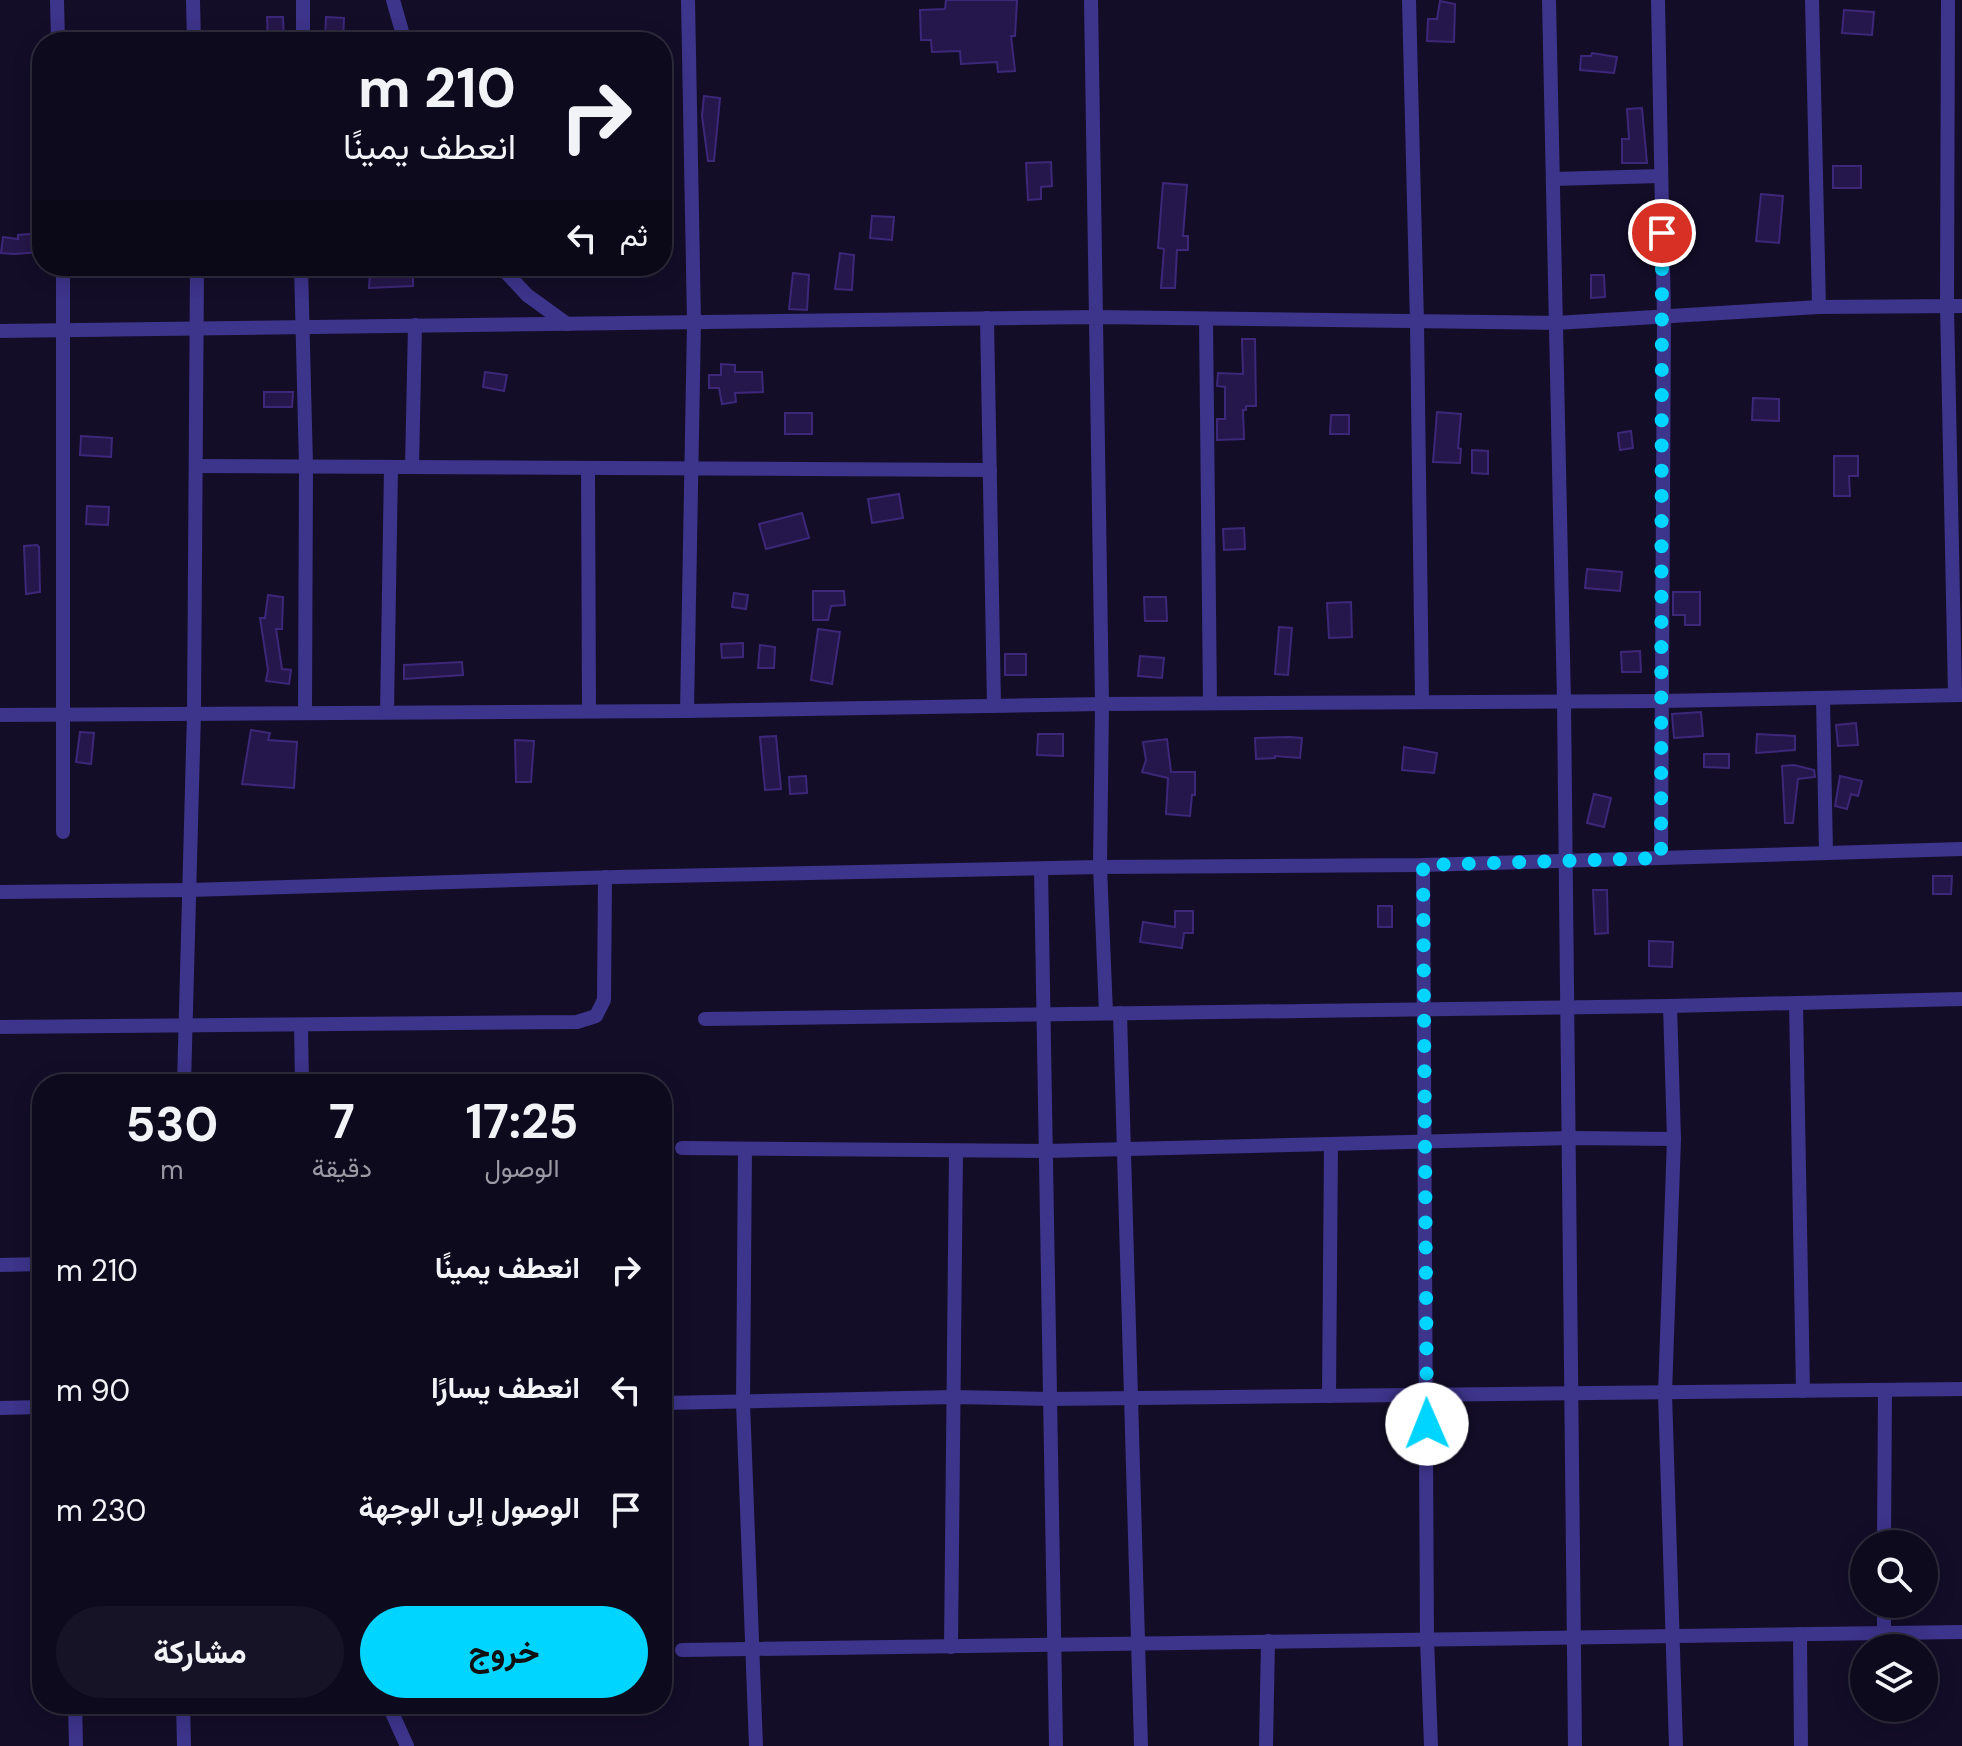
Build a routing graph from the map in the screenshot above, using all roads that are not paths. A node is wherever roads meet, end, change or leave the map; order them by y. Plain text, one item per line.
1 (57, 0) edge
2 (193, 0) edge
3 (303, 0) edge
4 (393, 0) edge
5 (688, 0) edge
6 (1091, 0) edge
7 (1409, 0) edge
8 (1549, 0) edge
9 (1658, 0) edge
10 (1812, 0) edge
11 (1948, 0) edge
12 (58, 32) edge
13 (194, 32) edge
14 (303, 32) edge
15 (402, 32) edge
16 (1661, 176) junction
17 (1553, 179) junction
18 (63, 276) edge
19 (197, 276) edge
20 (301, 276) edge
21 (509, 276) edge
22 (1954, 306) edge
23 (1819, 307) junction
24 (1095, 317) junction
25 (987, 318) junction
26 (1664, 318) junction
27 (1206, 319) junction
28 (694, 322) junction
29 (1417, 323) junction
30 (1556, 323) junction
31 (567, 324) junction
32 (415, 325) junction
33 (300, 327) junction
34 (198, 328) junction
35 (65, 330) junction
36 (0, 331) edge
37 (197, 466) junction
38 (306, 466) junction
39 (391, 467) junction
40 (412, 467) junction
41 (588, 468) junction
42 (691, 468) junction
43 (990, 470) junction
44 (1958, 695) edge
45 (1823, 698) junction
46 (1422, 701) junction
47 (1662, 701) junction
48 (1564, 702) junction
49 (1210, 703) junction
50 (1102, 704) junction
51 (994, 706) junction
52 (589, 711) junction
53 (687, 711) junction
54 (305, 712) junction
55 (387, 712) junction
56 (63, 713) junction
57 (194, 713) junction
58 (0, 715) edge
59 (63, 832) dead end
60 (1962, 849) edge
61 (1826, 853) junction
62 (1661, 858) junction
63 (1564, 861) junction
64 (1423, 865) junction
65 (1100, 867) junction
66 (1041, 869) junction
67 (605, 877) junction
68 (190, 890) junction
69 (0, 892) edge
70 (1962, 999) edge
71 (1796, 1003) junction
72 (1567, 1006) junction
73 (1670, 1006) junction
74 (1424, 1009) junction
75 (1113, 1013) junction
76 (1044, 1015) junction
77 (705, 1019) dead end
78 (301, 1025) junction
79 (184, 1026) junction
80 (0, 1027) edge
81 (184, 1074) edge
82 (302, 1074) edge
83 (1570, 1138) junction
84 (1674, 1139) junction
85 (1426, 1142) junction
86 (1331, 1144) junction
87 (682, 1148) dead end
88 (745, 1149) junction
89 (1126, 1149) junction
90 (956, 1151) junction
91 (1046, 1151) junction
92 (32, 1264) edge
93 (0, 1265) edge
94 (1962, 1389) edge
95 (1885, 1390) junction
96 (1803, 1391) junction
97 (1571, 1393) junction
98 (1665, 1393) junction
99 (1427, 1395) junction
100 (1329, 1396) junction
101 (953, 1397) junction
102 (1132, 1398) junction
103 (1050, 1399) junction
104 (672, 1403) edge
105 (743, 1403) junction
106 (32, 1407) edge
107 (0, 1408) edge
108 (1884, 1530) edge
109 (1884, 1618) edge
110 (1962, 1632) edge
111 (1884, 1633) junction
112 (1800, 1634) junction
113 (1674, 1636) junction
114 (1574, 1637) junction
115 (1427, 1639) junction
116 (1268, 1641) junction
117 (1139, 1644) junction
118 (1054, 1645) junction
119 (951, 1647) junction
120 (752, 1649) junction
121 (682, 1650) dead end
122 (75, 1714) edge
123 (183, 1714) edge
124 (393, 1714) edge
125 (76, 1746) edge
126 (184, 1746) edge
127 (407, 1746) edge
128 (756, 1746) edge
129 (1056, 1746) edge
130 (1141, 1746) edge
131 (1266, 1746) edge
132 (1431, 1746) edge
133 (1575, 1746) edge
134 (1676, 1746) edge
135 (1801, 1746) edge

1 - 12 street
2 - 13 street
3 - 14 street
4 - 15 street
5 - 28 street
6 - 24 street
7 - 29 street
8 - 17 street
9 - 16 street
10 - 23 street
11 - 22 street
16 - 17 street
16 - 26 street
17 - 30 street
18 - 35 street
19 - 34 street
20 - 33 street
21 - 31 street
22 - 23 street
22 - 44 street
23 - 26 street
24 - 25 street
24 - 27 street
24 - 50 street
25 - 28 street
25 - 43 street
26 - 30 street
26 - 47 street
27 - 29 street
27 - 49 street
28 - 31 street
28 - 42 street
29 - 30 street
29 - 46 street
30 - 48 street
31 - 32 street
32 - 33 street
32 - 40 street
33 - 34 street
33 - 38 street
34 - 35 street
34 - 37 street
35 - 36 street
35 - 56 street
37 - 38 street
37 - 57 street
38 - 39 street
38 - 54 street
39 - 40 street
39 - 55 street
40 - 41 street
41 - 42 street
41 - 52 street
42 - 43 street
42 - 53 street
43 - 51 street
44 - 45 street
45 - 47 street
45 - 61 street
46 - 48 street
46 - 49 street
47 - 48 street
47 - 62 street
48 - 63 street
49 - 50 street
50 - 51 street
50 - 65 street
51 - 53 street
52 - 53 street
52 - 55 street
54 - 55 street
54 - 57 street
56 - 57 street
56 - 58 street
56 - 59 street
57 - 68 street
60 - 61 street
61 - 62 street
62 - 63 street
63 - 64 street
63 - 72 street
64 - 65 street
64 - 74 street
65 - 66 street
65 - 75 street
66 - 67 street
66 - 76 street
67 - 68 street
67 - 78 street
68 - 69 street
68 - 79 street
70 - 71 street
71 - 73 street
71 - 96 street
72 - 73 street
72 - 74 street
72 - 83 street
73 - 84 street
74 - 75 street
74 - 85 street
75 - 76 street
75 - 89 street
76 - 77 street
76 - 91 street
78 - 79 street
78 - 82 street
79 - 80 street
79 - 81 street
83 - 84 street
83 - 85 street
83 - 97 street
84 - 98 street
85 - 86 street
85 - 99 street
86 - 89 street
86 - 100 street
87 - 88 street
88 - 90 street
88 - 105 street
89 - 91 street
89 - 102 street
90 - 91 street
90 - 101 street
91 - 103 street
92 - 93 street
94 - 95 street
95 - 96 street
95 - 108 street
96 - 98 street
97 - 98 street
97 - 99 street
97 - 114 street
98 - 113 street
99 - 100 street
99 - 115 street
100 - 102 street
101 - 103 street
101 - 105 street
101 - 119 street
102 - 103 street
102 - 117 street
103 - 118 street
104 - 105 street
105 - 120 street
106 - 107 street
109 - 111 street
110 - 111 street
111 - 112 street
112 - 113 street
112 - 135 street
113 - 114 street
113 - 134 street
114 - 115 street
114 - 133 street
115 - 116 street
115 - 132 street
116 - 117 street
116 - 131 street
117 - 118 street
117 - 130 street
118 - 119 street
118 - 129 street
119 - 120 street
120 - 121 street
120 - 128 street
122 - 125 street
123 - 126 street
124 - 127 street

